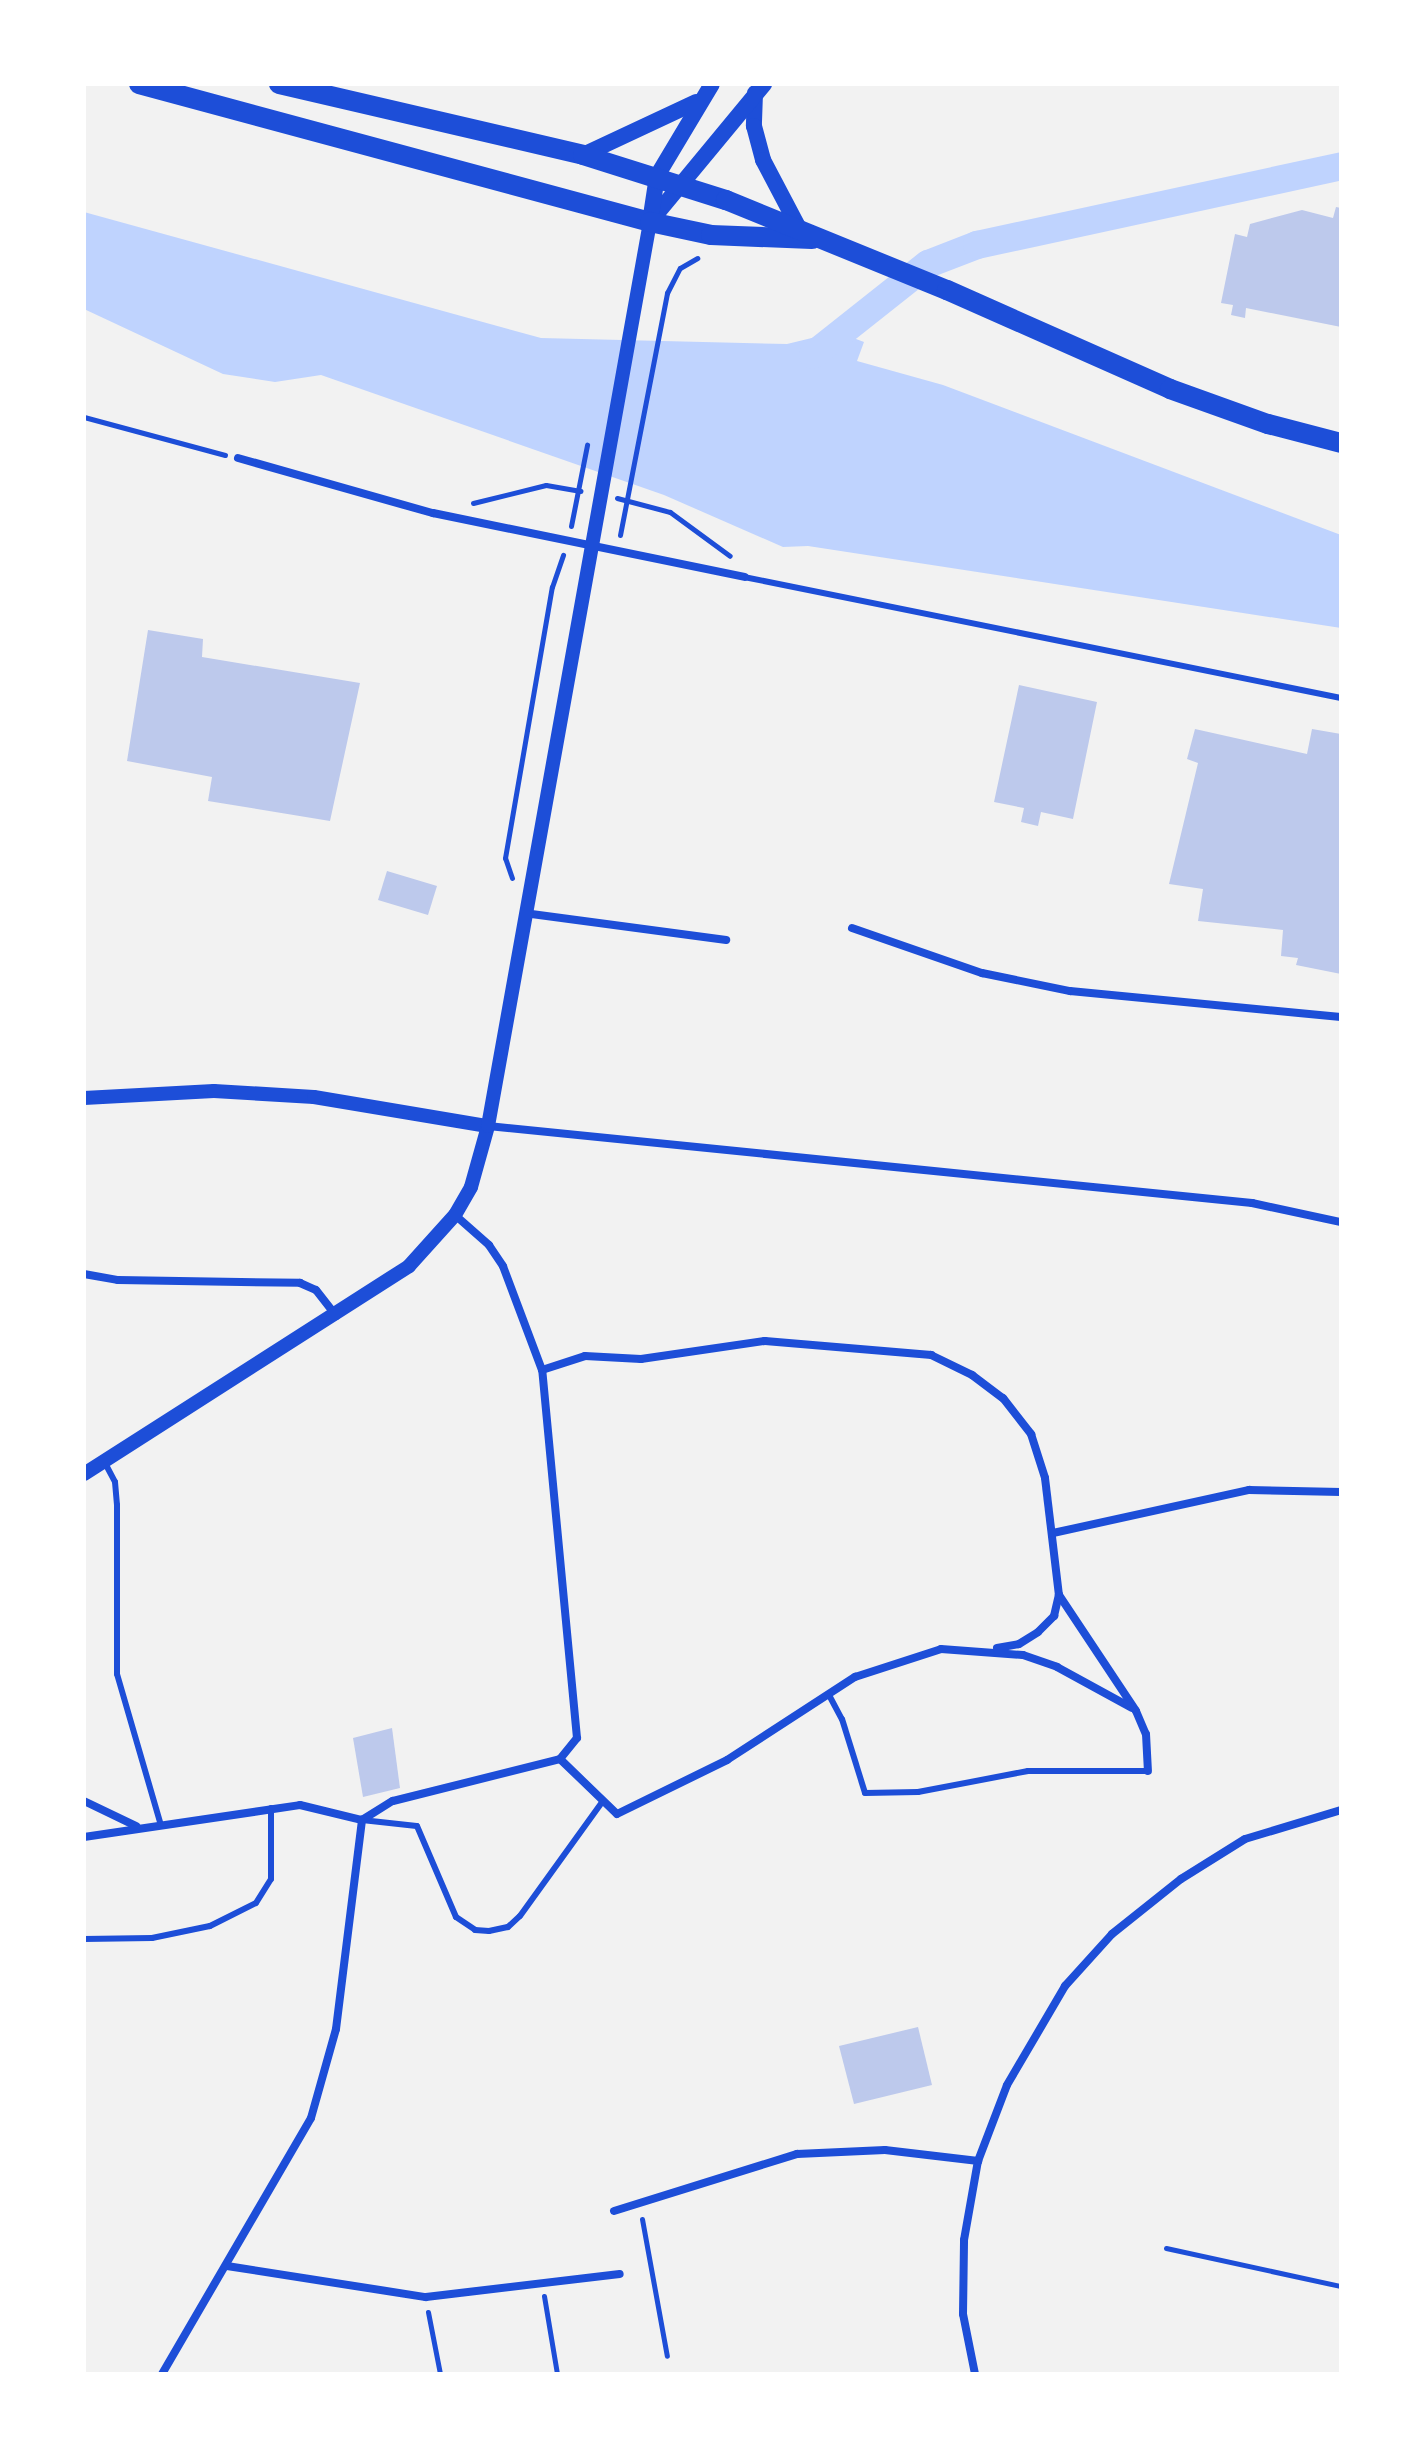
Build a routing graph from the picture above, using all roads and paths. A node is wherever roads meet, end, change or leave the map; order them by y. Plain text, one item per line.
1 (139, 84) edge
2 (279, 84) edge
3 (712, 84) edge
4 (759, 88) edge
5 (698, 101) junction
6 (583, 155) junction
7 (657, 176) junction
8 (684, 186) junction
9 (650, 222) junction
10 (809, 235) junction
11 (697, 258) dead end
12 (84, 417) edge
13 (1341, 443) edge
14 (238, 458) joint
15 (621, 527) dead end
16 (567, 543) junction
17 (590, 549) junction
18 (744, 577) joint
19 (1341, 698) edge
20 (523, 913) junction
21 (852, 928) dead end
22 (726, 940) dead end
23 (1341, 1017) edge
24 (84, 1098) edge
25 (488, 1126) junction
26 (455, 1215) junction
27 (1341, 1222) edge
28 (84, 1274) edge
29 (336, 1317) junction
30 (542, 1370) junction
31 (105, 1463) junction
32 (84, 1474) edge
33 (1341, 1492) edge
34 (1053, 1533) junction
35 (1059, 1595) junction
36 (988, 1650) junction
37 (829, 1695) junction
38 (1136, 1711) junction
39 (560, 1759) junction
40 (1148, 1771) joint
41 (84, 1801) edge
42 (603, 1801) junction
43 (271, 1808) junction
44 (1341, 1810) edge
45 (362, 1820) junction
46 (160, 1822) junction
47 (136, 1826) junction
48 (84, 1837) edge
49 (84, 1939) edge
50 (978, 2161) junction
51 (639, 2203) junction
52 (614, 2211) dead end
53 (1166, 2248) dead end
54 (227, 2266) junction
55 (620, 2274) dead end
56 (543, 2285) junction
57 (1341, 2286) edge
58 (426, 2297) junction
59 (667, 2356) dead end
60 (162, 2374) edge
61 (440, 2374) edge
62 (557, 2374) edge
63 (975, 2374) edge

1 - 9 main road
2 - 6 main road
3 - 5 main road
4 - 8 main road
4 - 10 main road
5 - 6 main road
5 - 7 main road
6 - 7 main road
7 - 8 main road
7 - 9 main road
8 - 9 main road
8 - 10 main road
9 - 10 main road
9 - 17 street
10 - 13 main road
11 - 15 path
12 - 14 path
14 - 16 street
16 - 17 street
16 - 20 path
17 - 18 street
17 - 20 street
18 - 19 lane
20 - 22 street
20 - 25 street
21 - 23 street
24 - 25 street
25 - 26 street
25 - 27 street
26 - 29 street
26 - 30 street
28 - 29 street
29 - 31 street
30 - 34 street
30 - 39 street
31 - 32 street
31 - 46 lane
33 - 34 street
34 - 35 street
35 - 36 street
35 - 38 street
36 - 37 street
36 - 38 street
37 - 40 lane
37 - 42 street
38 - 40 street
39 - 42 street
39 - 45 street
41 - 47 street
42 - 45 lane
43 - 45 street
43 - 46 street
43 - 49 lane
44 - 50 street
45 - 54 street
46 - 47 street
47 - 48 street
50 - 51 street
50 - 63 street
51 - 52 street
51 - 59 path
53 - 57 path
54 - 58 street
54 - 60 street
55 - 56 street
56 - 58 street
56 - 62 path
58 - 61 path

